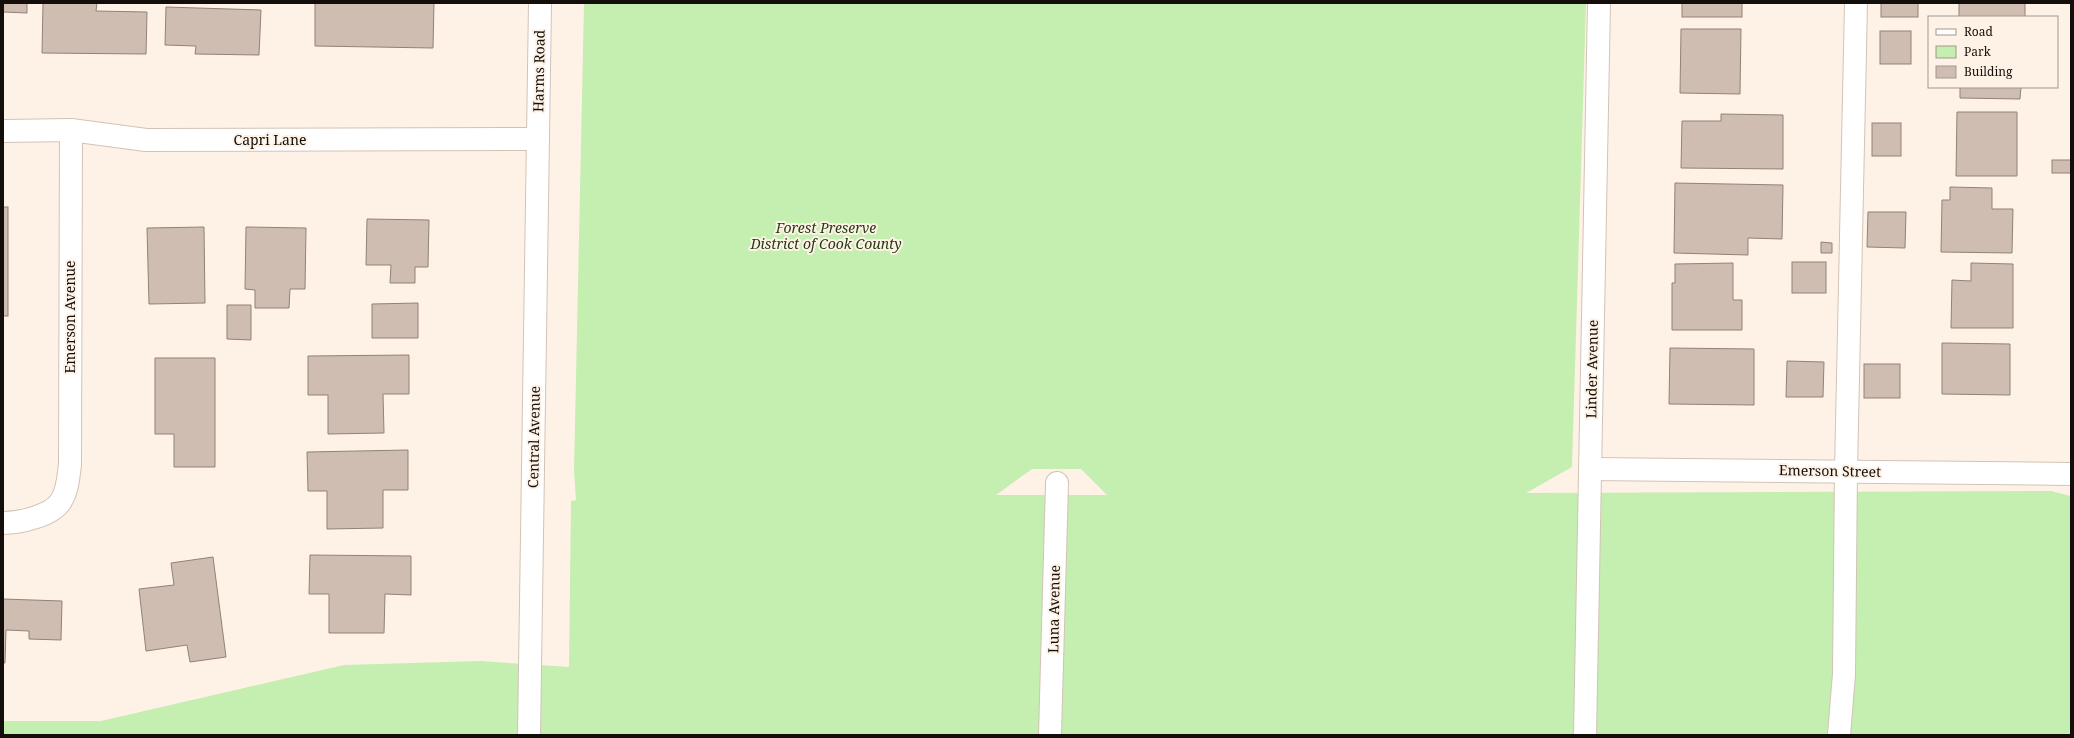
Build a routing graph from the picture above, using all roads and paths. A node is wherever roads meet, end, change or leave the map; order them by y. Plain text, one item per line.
1 (540, 3) edge
2 (1599, 3) edge
3 (1856, 3) edge
4 (3, 130) edge
5 (71, 130) junction
6 (538, 139) junction
7 (1590, 469) junction
8 (1846, 471) junction
9 (2071, 474) edge
10 (1057, 483) dead end
11 (3, 523) edge
12 (529, 735) edge
13 (1050, 735) edge
14 (1585, 735) edge
15 (1839, 735) edge

1 - 6 street, Harms Road
2 - 7 street, Linder Avenue
3 - 8 street
4 - 5 street, Capri Lane
5 - 6 street, Capri Lane
5 - 11 street, Emerson Avenue
6 - 12 street, Central Avenue
7 - 8 street, Emerson Street
7 - 14 street, Linder Avenue
8 - 9 street, Emerson Street
8 - 15 street
10 - 13 street, Luna Avenue

